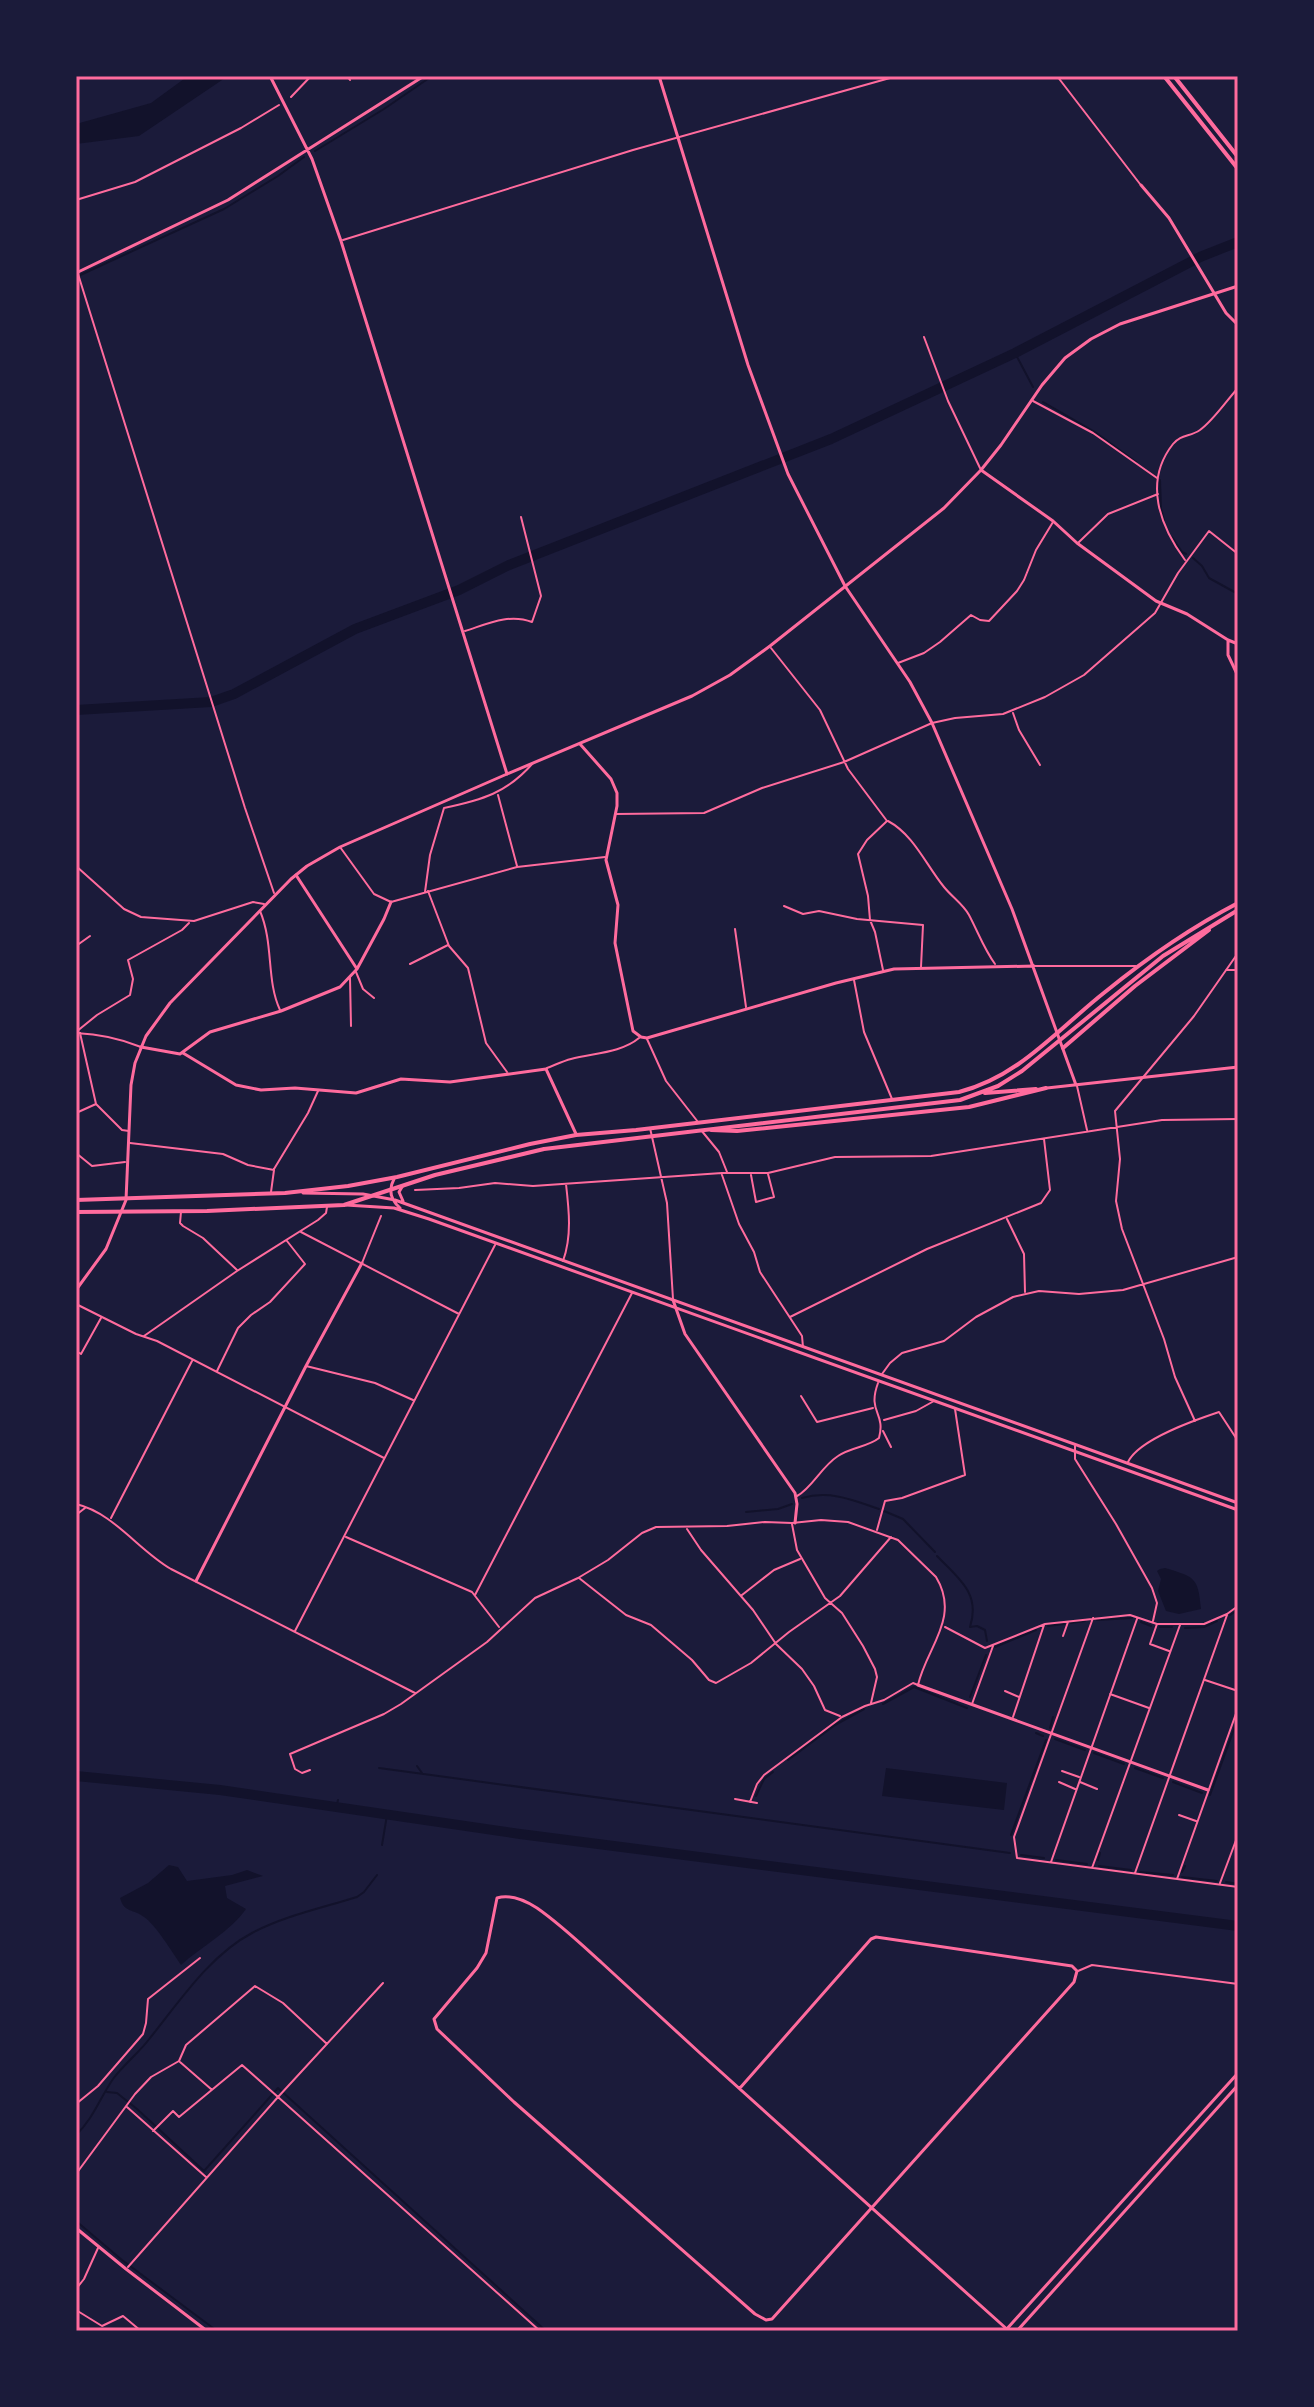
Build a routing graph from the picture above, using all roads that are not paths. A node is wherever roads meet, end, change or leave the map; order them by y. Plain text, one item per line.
1 (270, 76) edge
2 (311, 76) edge
3 (424, 76) edge
4 (659, 76) edge
5 (897, 76) edge
6 (1057, 76) edge
7 (1164, 76) edge
8 (1174, 76) edge
9 (291, 97) dead end
10 (279, 105) dead end
11 (678, 138) junction
12 (308, 150) junction
13 (1238, 157) edge
14 (1238, 169) edge
15 (1141, 185) joint
16 (76, 200) edge
17 (341, 241) junction
18 (77, 273) edge
19 (1238, 286) edge
20 (1215, 295) junction
21 (1238, 325) edge
22 (924, 337) dead end
23 (1238, 388) edge
24 (1032, 400) junction
25 (981, 470) junction
26 (1158, 479) junction
27 (1159, 494) junction
28 (521, 517) dead end
29 (1053, 521) junction
30 (1077, 543) junction
31 (1238, 554) edge
32 (1186, 562) junction
33 (845, 586) junction
34 (1161, 604) junction
35 (464, 632) junction
36 (1228, 640) junction
37 (1238, 644) edge
38 (770, 646) junction
39 (898, 663) junction
40 (1238, 676) edge
41 (1013, 712) junction
42 (932, 723) junction
43 (580, 744) junction
44 (844, 762) junction
45 (534, 763) junction
46 (1040, 765) dead end
47 (507, 774) junction
48 (497, 793) junction
49 (443, 802) junction
50 (444, 808) junction
51 (616, 814) junction
52 (887, 821) junction
53 (340, 847) junction
54 (607, 857) junction
55 (76, 866) edge
56 (517, 867) junction
57 (296, 875) junction
58 (426, 892) junction
59 (274, 894) junction
60 (391, 902) junction
61 (1238, 903) edge
62 (264, 905) junction
63 (784, 906) dead end
64 (259, 910) junction
65 (1238, 910) edge
66 (1223, 918) junction
67 (870, 920) junction
68 (190, 921) junction
69 (735, 929) dead end
70 (90, 936) dead end
71 (448, 944) junction
72 (76, 946) edge
73 (1238, 953) edge
74 (410, 964) dead end
75 (1034, 966) junction
76 (1137, 966) junction
77 (921, 968) junction
78 (998, 968) junction
79 (356, 970) junction
80 (1225, 970) junction
81 (1238, 970) edge
82 (883, 971) junction
83 (350, 977) junction
84 (853, 979) junction
85 (374, 998) dead end
86 (746, 1009) junction
87 (281, 1011) junction
88 (351, 1026) dead end
89 (1057, 1032) junction
90 (77, 1033) edge
91 (641, 1037) junction
92 (647, 1038) junction
93 (141, 1047) junction
94 (1063, 1048) junction
95 (183, 1053) junction
96 (1238, 1067) edge
97 (546, 1069) junction
98 (507, 1073) junction
99 (1144, 1077) junction
100 (1076, 1085) junction
101 (1046, 1088) junction
102 (318, 1090) junction
103 (972, 1094) junction
104 (938, 1096) junction
105 (892, 1100) junction
106 (96, 1104) junction
107 (974, 1106) junction
108 (76, 1113) edge
109 (893, 1114) junction
110 (1238, 1119) edge
111 (698, 1122) junction
112 (1116, 1127) junction
113 (650, 1128) junction
114 (700, 1129) junction
115 (129, 1131) junction
116 (1087, 1132) junction
117 (576, 1135) junction
118 (652, 1135) junction
119 (1044, 1138) junction
120 (129, 1143) junction
121 (76, 1153) edge
122 (128, 1161) junction
123 (274, 1170) junction
124 (722, 1173) junction
125 (768, 1173) junction
126 (728, 1174) junction
127 (751, 1174) junction
128 (397, 1177) junction
129 (662, 1178) junction
130 (566, 1183) junction
131 (404, 1185) junction
132 (391, 1189) junction
133 (415, 1190) dead end
134 (285, 1193) junction
135 (271, 1194) junction
136 (374, 1195) junction
137 (392, 1199) junction
138 (76, 1200) edge
139 (126, 1200) junction
140 (405, 1204) junction
141 (344, 1205) junction
142 (327, 1206) junction
143 (403, 1210) junction
144 (122, 1211) junction
145 (76, 1212) edge
146 (181, 1212) junction
147 (381, 1216) dead end
148 (1006, 1217) junction
149 (300, 1232) junction
150 (286, 1241) junction
151 (496, 1243) junction
152 (1238, 1257) edge
153 (563, 1261) junction
154 (362, 1263) junction
155 (237, 1271) junction
156 (1142, 1284) junction
157 (76, 1290) edge
158 (633, 1292) junction
159 (1025, 1293) junction
160 (673, 1300) junction
161 (76, 1304) edge
162 (675, 1307) junction
163 (460, 1314) junction
164 (790, 1317) junction
165 (101, 1318) junction
166 (143, 1336) junction
167 (803, 1347) junction
168 (76, 1351) edge
169 (193, 1360) junction
170 (306, 1366) junction
171 (216, 1372) junction
172 (881, 1378) junction
173 (801, 1396) dead end
174 (935, 1400) junction
175 (414, 1401) junction
176 (954, 1407) junction
177 (285, 1408) junction
178 (874, 1408) junction
179 (882, 1421) junction
180 (1195, 1421) junction
181 (881, 1429) junction
182 (1238, 1441) edge
183 (1076, 1445) junction
184 (891, 1447) dead end
185 (1074, 1451) junction
186 (385, 1459) junction
187 (1128, 1463) junction
188 (796, 1497) junction
189 (1238, 1503) edge
190 (76, 1504) edge
191 (87, 1507) junction
192 (1238, 1510) edge
193 (76, 1515) edge
194 (110, 1520) junction
195 (794, 1523) junction
196 (686, 1528) junction
197 (877, 1531) junction
198 (345, 1536) junction
199 (891, 1537) junction
200 (802, 1559) junction
201 (578, 1578) junction
202 (196, 1581) junction
203 (475, 1595) junction
204 (741, 1596) junction
205 (831, 1603) junction
206 (1238, 1606) edge
207 (1227, 1614) junction
208 (1138, 1617) junction
209 (1093, 1618) junction
210 (1068, 1621) junction
211 (1045, 1624) junction
212 (1155, 1624) junction
213 (1180, 1624) junction
214 (943, 1626) junction
215 (500, 1628) junction
216 (295, 1631) junction
217 (1063, 1636) dead end
218 (776, 1644) junction
219 (993, 1645) junction
220 (1170, 1651) junction
221 (1204, 1679) junction
222 (918, 1685) junction
223 (1005, 1691) dead end
224 (1238, 1691) edge
225 (415, 1693) junction
226 (1110, 1694) junction
227 (1020, 1697) junction
228 (972, 1704) junction
229 (871, 1705) junction
230 (1150, 1708) junction
231 (1238, 1708) edge
232 (842, 1717) junction
233 (1012, 1719) junction
234 (1051, 1734) junction
235 (1090, 1748) junction
236 (1130, 1762) junction
237 (310, 1770) dead end
238 (1062, 1771) dead end
239 (1169, 1775) junction
240 (1079, 1780) junction
241 (1059, 1782) dead end
242 (1097, 1789) dead end
243 (1076, 1790) junction
244 (1208, 1790) junction
245 (735, 1799) dead end
246 (750, 1802) junction
247 (757, 1803) dead end
248 (1179, 1815) dead end
249 (1197, 1821) junction
250 (1238, 1835) edge
251 (1050, 1863) junction
252 (1092, 1868) junction
253 (1135, 1874) junction
254 (1177, 1879) junction
255 (1220, 1884) junction
256 (1238, 1887) edge
257 (200, 1958) dead end
258 (1077, 1971) junction
259 (383, 1983) dead end
260 (1238, 1984) edge
261 (327, 2044) junction
262 (179, 2061) junction
263 (1238, 2073) edge
264 (1238, 2085) edge
265 (740, 2088) junction
266 (212, 2090) junction
267 (278, 2096) junction
268 (76, 2104) edge
269 (127, 2107) junction
270 (154, 2131) junction
271 (76, 2174) edge
272 (207, 2178) junction
273 (872, 2208) junction
274 (76, 2228) edge
275 (99, 2247) junction
276 (126, 2269) junction
277 (76, 2289) edge
278 (76, 2310) edge
279 (1007, 2330) edge
280 (141, 2331) edge
281 (207, 2331) edge
282 (540, 2331) edge
283 (1017, 2331) edge

1 - 12 street
2 - 9 street
3 - 12 street
4 - 11 street
5 - 11 street
6 - 15 street
7 - 14 highway
8 - 13 highway
10 - 16 street
11 - 17 street
11 - 33 street
12 - 17 street
12 - 18 street
15 - 20 street
17 - 35 street
18 - 59 street
19 - 20 street
20 - 21 street
20 - 24 street
22 - 25 street
23 - 26 street
24 - 25 street
24 - 26 street
25 - 29 street
25 - 33 street
26 - 27 street
27 - 30 street
27 - 32 street
28 - 35 street
29 - 30 street
29 - 39 street
30 - 34 street
31 - 32 street
32 - 34 street
33 - 38 street
33 - 39 street
34 - 36 street
34 - 41 street
35 - 47 street
36 - 37 street
36 - 40 street
38 - 43 street
38 - 44 street
39 - 42 street
41 - 42 street
41 - 46 street
42 - 44 street
42 - 75 street
43 - 45 street
43 - 51 street
44 - 51 street
44 - 52 street
45 - 47 street
45 - 48 street
47 - 49 street
48 - 50 street
48 - 56 street
49 - 50 street
49 - 53 street
50 - 58 street
51 - 54 street
52 - 67 street
52 - 78 street
53 - 57 street
53 - 60 street
54 - 56 street
54 - 91 street
55 - 68 street
56 - 58 street
57 - 59 street
57 - 79 street
58 - 60 street
58 - 71 street
59 - 62 street
60 - 79 street
61 - 76 highway
62 - 64 street
62 - 68 street
63 - 67 street
64 - 87 street
64 - 93 street
65 - 66 highway
66 - 94 highway
66 - 114 highway
67 - 77 street
67 - 82 street
68 - 90 street
69 - 86 street
70 - 72 street
71 - 74 street
71 - 98 street
73 - 80 street
75 - 76 street
75 - 78 street
75 - 89 street
76 - 89 highway
77 - 78 street
77 - 82 street
79 - 83 street
79 - 85 street
80 - 81 street
80 - 99 street
82 - 84 street
83 - 87 street
83 - 88 street
84 - 86 street
84 - 105 street
86 - 92 street
87 - 95 street
89 - 94 street
89 - 104 highway
90 - 93 street
90 - 106 street
91 - 92 street
91 - 97 street
92 - 111 street
93 - 95 street
93 - 115 street
94 - 100 street
95 - 102 street
96 - 99 street
97 - 98 street
97 - 117 street
98 - 102 street
99 - 100 street
99 - 112 street
100 - 101 street
100 - 116 street
101 - 103 highway
101 - 107 highway
102 - 123 street
103 - 104 highway
103 - 107 highway
104 - 105 highway
105 - 109 highway
105 - 111 highway
106 - 108 street
106 - 115 street
107 - 109 highway
109 - 114 highway
110 - 112 street
111 - 113 highway
112 - 116 street
112 - 156 street
113 - 117 highway
113 - 118 street
114 - 118 highway
114 - 126 street
115 - 120 street
116 - 119 street
117 - 128 highway
118 - 129 street
118 - 131 highway
119 - 125 street
119 - 148 street
120 - 122 street
120 - 123 street
121 - 122 street
122 - 139 street
123 - 135 street
124 - 126 street
124 - 129 street
124 - 164 street
125 - 127 street
125 - 127 street
126 - 127 street
128 - 132 street
128 - 134 highway
129 - 130 street
129 - 160 street
130 - 133 street
130 - 153 street
131 - 132 highway
131 - 140 street
132 - 136 highway
132 - 137 street
134 - 135 highway
134 - 136 street
135 - 139 highway
136 - 137 street
136 - 141 highway
137 - 140 street
137 - 143 street
138 - 139 highway
139 - 144 street
140 - 153 street
141 - 142 highway
141 - 143 street
142 - 146 highway
142 - 149 street
143 - 151 street
144 - 145 highway
144 - 146 highway
144 - 157 street
146 - 155 street
147 - 154 street
148 - 159 street
148 - 164 street
149 - 150 street
149 - 154 street
150 - 155 street
150 - 171 street
151 - 158 street
151 - 163 street
152 - 156 street
153 - 160 street
154 - 163 street
154 - 170 street
155 - 166 street
156 - 159 street
156 - 180 street
158 - 162 street
158 - 203 street
159 - 172 street
160 - 162 street
160 - 167 street
161 - 165 street
162 - 172 street
162 - 188 street
163 - 175 street
164 - 167 street
165 - 166 street
165 - 168 street
166 - 169 street
167 - 172 street
169 - 171 street
169 - 194 street
170 - 175 street
170 - 177 street
171 - 177 street
172 - 174 street
172 - 178 street
172 - 183 street
173 - 178 street
174 - 176 street
174 - 179 street
175 - 186 street
176 - 185 street
176 - 197 street
177 - 186 street
177 - 202 street
178 - 179 street
179 - 181 street
180 - 182 street
180 - 187 street
181 - 184 street
181 - 188 street
183 - 185 street
183 - 187 street
185 - 192 street
185 - 212 street
186 - 198 street
187 - 189 street
188 - 195 street
190 - 191 street
191 - 193 street
191 - 194 street
194 - 202 street
195 - 196 street
195 - 197 street
195 - 200 street
196 - 201 street
196 - 204 street
197 - 199 street
198 - 203 street
198 - 216 street
199 - 205 street
199 - 214 street
200 - 204 street
200 - 205 street
201 - 215 street
201 - 218 street
202 - 216 street
203 - 215 street
204 - 218 street
205 - 218 street
205 - 229 street
206 - 207 street
207 - 213 street
207 - 221 street
208 - 209 street
208 - 212 street
208 - 226 street
209 - 210 street
209 - 234 street
210 - 211 street
210 - 217 street
211 - 219 street
211 - 227 street
212 - 213 street
212 - 220 street
213 - 220 street
214 - 219 street
214 - 222 street
215 - 225 street
216 - 225 street
218 - 232 street
219 - 228 street
220 - 230 street
221 - 224 street
221 - 239 street
222 - 228 street
222 - 229 street
223 - 227 street
225 - 237 street
226 - 230 street
226 - 235 street
227 - 233 street
228 - 233 street
229 - 232 street
230 - 236 street
231 - 244 street
232 - 246 street
233 - 234 street
234 - 235 street
234 - 251 street
235 - 236 street
235 - 240 street
236 - 239 street
236 - 252 street
238 - 240 street
239 - 244 street
239 - 253 street
240 - 242 street
240 - 243 street
241 - 243 street
243 - 251 street
244 - 249 street
245 - 246 street
246 - 247 street
248 - 249 street
249 - 254 street
250 - 255 street
251 - 252 street
252 - 253 street
253 - 254 street
254 - 255 street
255 - 256 street
257 - 268 street
258 - 260 street
258 - 265 street
258 - 273 street
259 - 261 street
261 - 262 street
261 - 267 street
262 - 266 street
262 - 269 street
263 - 279 street
264 - 283 street
265 - 273 street
265 - 273 street
266 - 267 street
266 - 270 street
267 - 272 street
267 - 282 street
269 - 270 street
269 - 271 street
270 - 272 street
272 - 276 street
273 - 279 street
274 - 275 street
275 - 276 street
275 - 277 street
276 - 281 street
278 - 280 street

